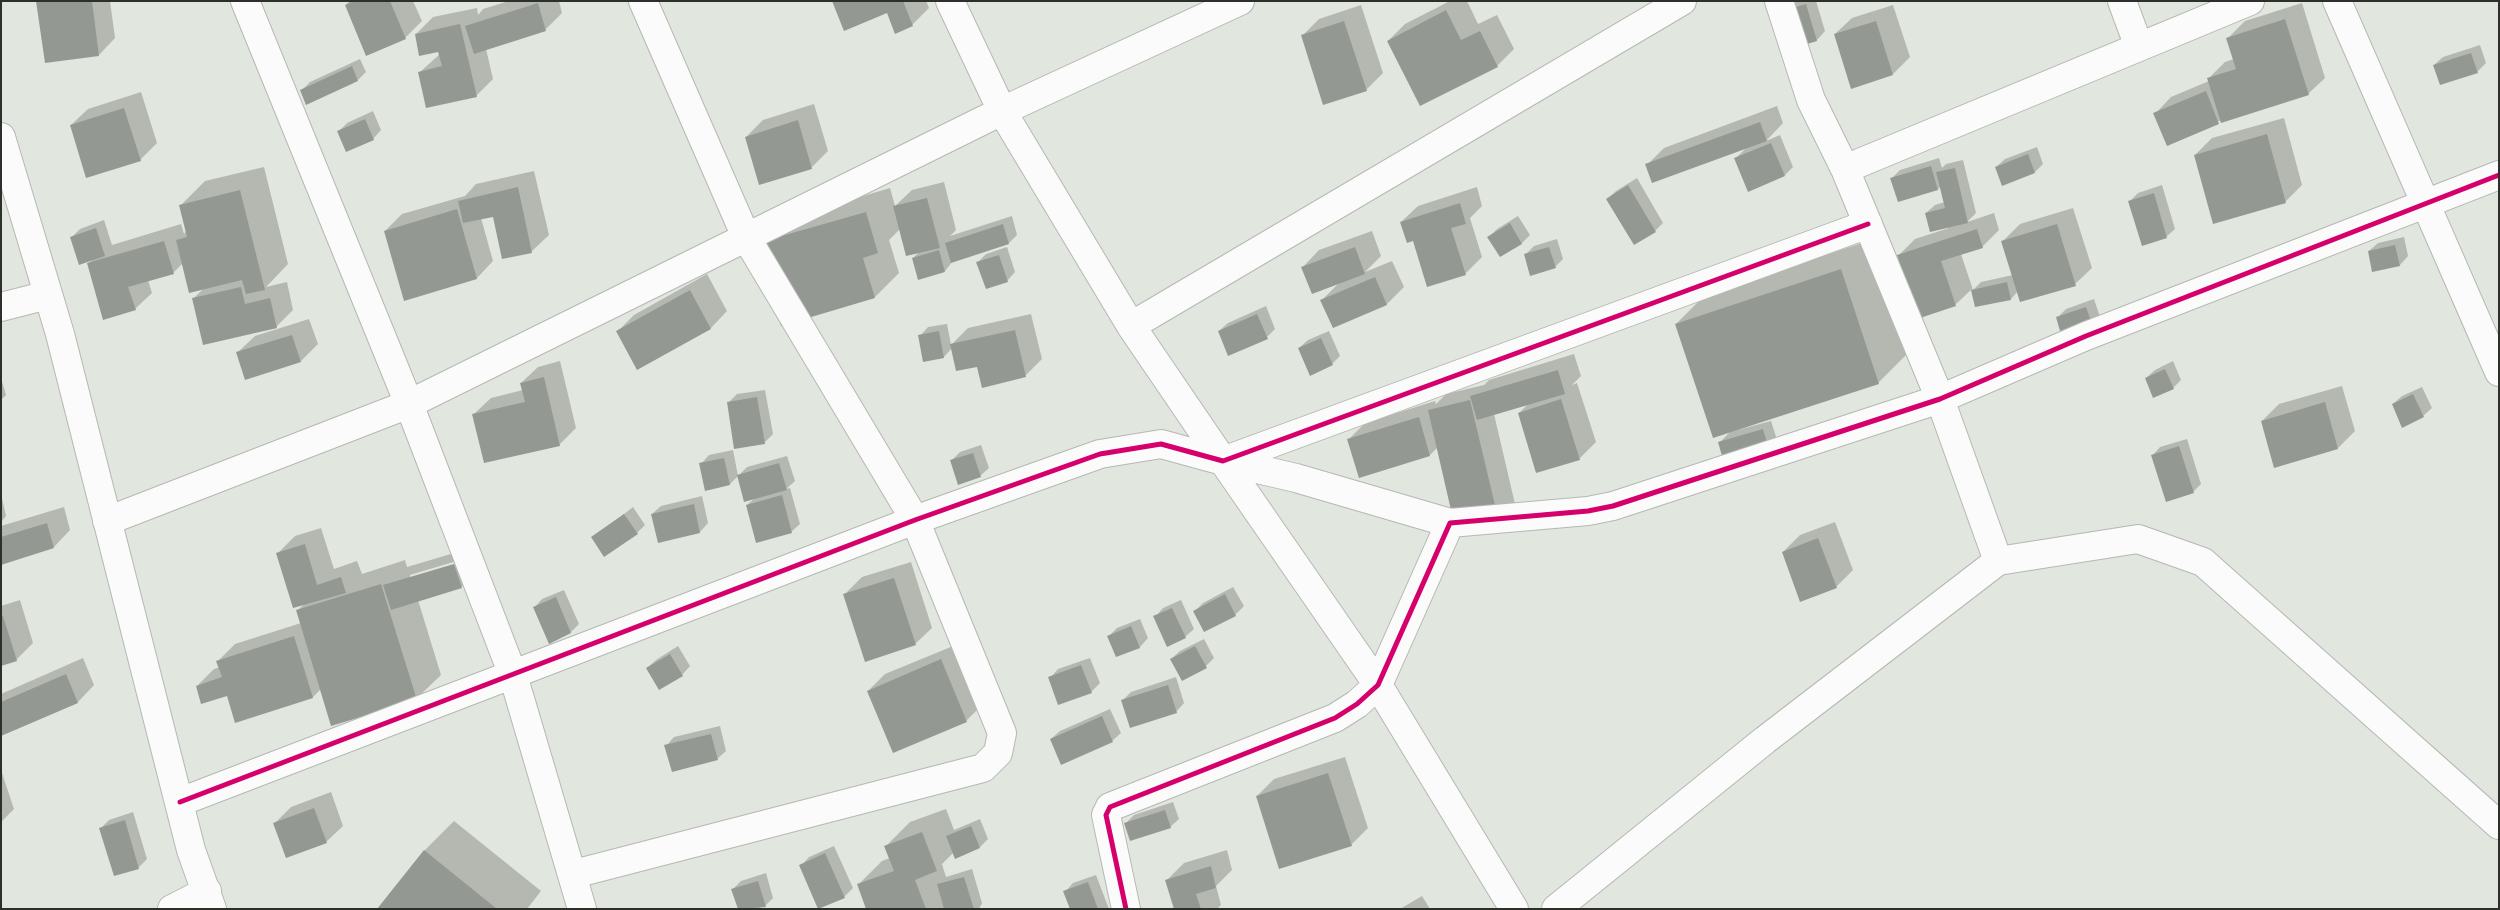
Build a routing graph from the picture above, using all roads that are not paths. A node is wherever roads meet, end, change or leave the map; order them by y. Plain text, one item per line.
1 (245, 1) edge
2 (643, 1) edge
3 (950, 1) edge
4 (1240, 1) edge
5 (1682, 1) edge
6 (1778, 1) edge
7 (2122, 1) edge
8 (2250, 1) edge
9 (2337, 1) edge
10 (2139, 47) junction
11 (1002, 111) junction
12 (1, 137) edge
13 (1845, 169) junction
14 (2499, 175) edge
15 (2425, 203) junction
16 (1868, 224) junction
17 (746, 238) junction
18 (48, 295) junction
19 (1, 307) edge
20 (1131, 326) junction
21 (2499, 372) edge
22 (1940, 399) junction
23 (409, 404) junction
24 (1223, 461) junction
25 (915, 520) junction
26 (107, 521) junction
27 (1450, 523) junction
28 (1998, 561) junction
29 (513, 676) junction
30 (1378, 685) junction
31 (180, 802) junction
32 (2499, 825) edge
33 (574, 874) junction
34 (209, 900) edge
35 (172, 909) edge
36 (582, 909) edge
37 (1126, 909) edge
38 (1514, 909) edge
39 (1556, 909) edge

1 - 23 street
2 - 17 street
3 - 11 street
4 - 11 street
5 - 20 street
6 - 13 street
7 - 10 street
8 - 10 street
9 - 15 street
10 - 13 street
11 - 17 street
11 - 20 street
12 - 18 street
13 - 16 street
14 - 15 street
15 - 21 street
15 - 22 street
16 - 22 street
16 - 24 street
17 - 23 street
17 - 25 street
18 - 19 street
18 - 26 street
20 - 24 street
22 - 27 street
22 - 28 street
23 - 26 street
23 - 29 street
24 - 25 street
24 - 27 street
24 - 30 street
25 - 29 street
25 - 33 street
26 - 31 street
27 - 30 street
28 - 32 street
28 - 39 street
29 - 31 street
29 - 33 street
30 - 37 street
30 - 38 street
31 - 34 street
33 - 36 street
34 - 35 street

